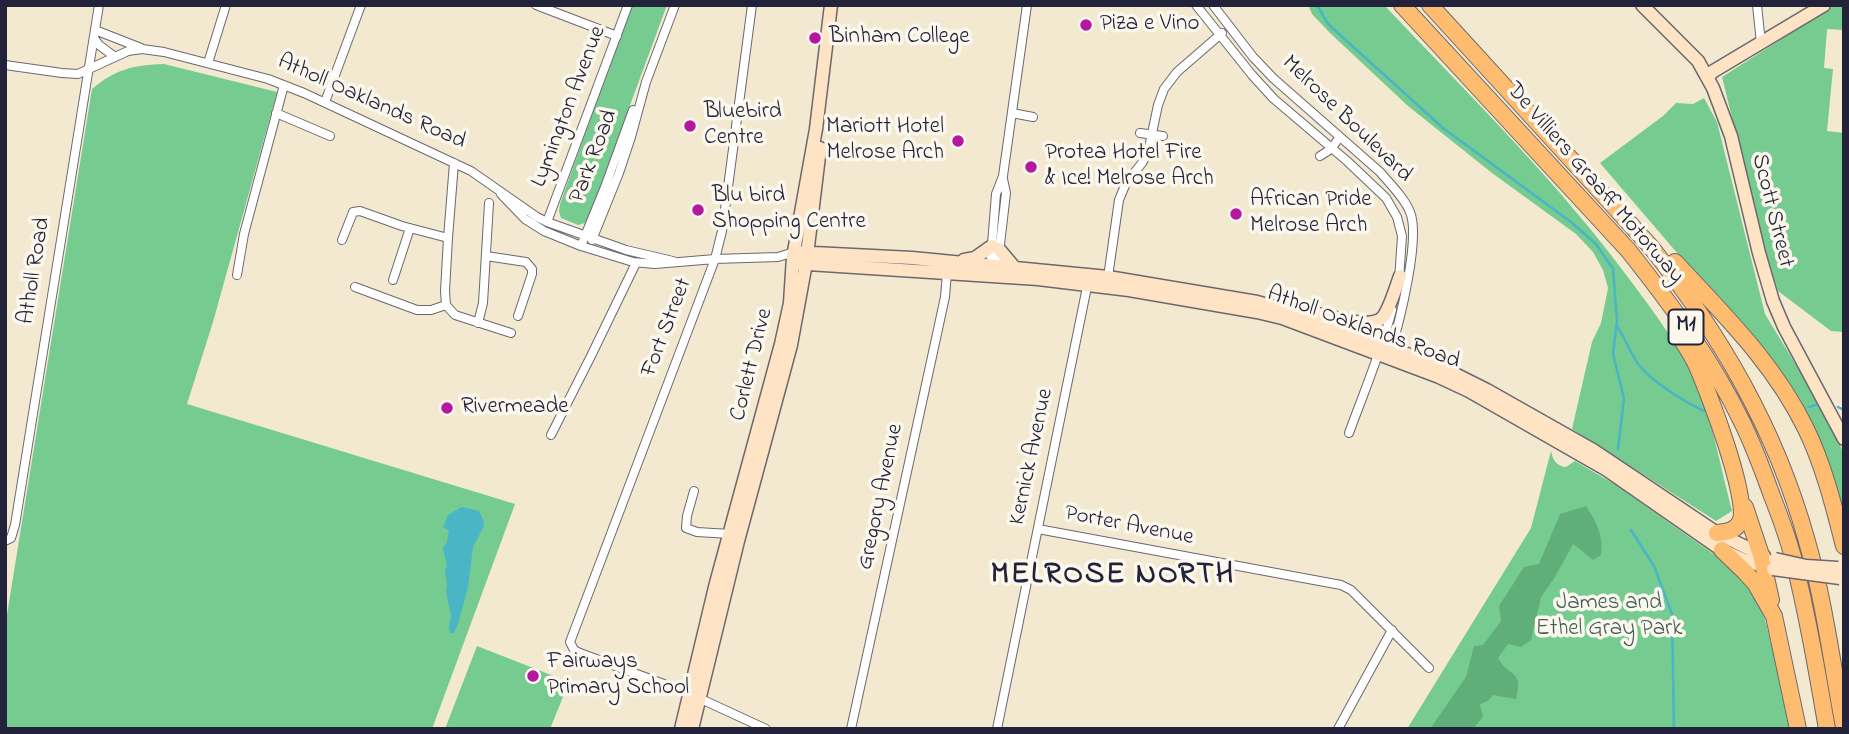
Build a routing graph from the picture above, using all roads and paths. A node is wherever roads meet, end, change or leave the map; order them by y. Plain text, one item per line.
1 (99, 5) edge
2 (226, 5) edge
3 (361, 5) edge
4 (536, 5) edge
5 (628, 5) edge
6 (676, 5) edge
7 (752, 5) edge
8 (831, 5) edge
9 (839, 5) edge
10 (1027, 5) edge
11 (1196, 5) edge
12 (1213, 5) edge
13 (1402, 5) edge
14 (1430, 5) edge
15 (1642, 5) edge
16 (1756, 5) edge
17 (1824, 5) edge
18 (1230, 27) junction
19 (94, 34) junction
20 (1220, 35) junction
21 (617, 36) junction
22 (1761, 43) junction
23 (145, 50) junction
24 (115, 57) junction
25 (208, 63) junction
26 (5, 65) edge
27 (88, 71) junction
28 (1708, 74) junction
29 (284, 85) junction
30 (325, 102) junction
31 (276, 113) junction
32 (1012, 113) junction
33 (1034, 117) dead end
34 (1140, 133) dead end
35 (1152, 134) junction
36 (330, 136) dead end
37 (1163, 136) dead end
38 (1339, 138) junction
39 (1331, 149) junction
40 (1320, 156) dead end
41 (454, 163) junction
42 (494, 186) junction
43 (489, 203) dead end
44 (1622, 213) junction
45 (547, 222) junction
46 (410, 228) junction
47 (589, 236) junction
48 (448, 238) junction
49 (342, 240) dead end
50 (995, 247) junction
51 (585, 248) junction
52 (1628, 250) junction
53 (486, 256) junction
54 (886, 256) junction
55 (800, 258) junction
56 (715, 259) junction
57 (673, 261) junction
58 (956, 261) junction
59 (636, 263) junction
60 (1015, 268) junction
61 (904, 269) junction
62 (994, 271) junction
63 (947, 273) junction
64 (237, 275) dead end
65 (1400, 276) junction
66 (1108, 277) junction
67 (393, 280) dead end
68 (1088, 280) junction
69 (355, 287) dead end
70 (446, 305) junction
71 (1287, 310) junction
72 (518, 316) dead end
73 (478, 323) junction
74 (511, 333) dead end
75 (1385, 351) junction
76 (1349, 433) dead end
77 (551, 435) dead end
78 (1844, 439) edge
79 (1737, 483) junction
80 (694, 491) dead end
81 (1038, 529) junction
82 (1717, 533) junction
83 (730, 534) junction
84 (7, 541) edge
85 (1844, 546) edge
86 (1722, 550) junction
87 (1768, 562) junction
88 (1841, 573) edge
89 (1774, 616) junction
90 (1392, 630) junction
91 (1429, 668) dead end
92 (694, 696) junction
93 (1844, 727) edge
94 (681, 729) edge
95 (692, 729) edge
96 (765, 729) edge
97 (851, 729) edge
98 (997, 729) edge
99 (1338, 729) edge
100 (1798, 729) edge
101 (1827, 729) edge

1 - 19 street, Atholl Road
2 - 25 street
3 - 30 street
4 - 21 street
5 - 21 street, Lymington Avenue
6 - 47 street, Park Road
7 - 56 street, Fort Street
8 - 55 street, Corlett Drive
9 - 55 street, Corlett Drive
10 - 32 street
11 - 20 street, Melrose Boulevard
12 - 18 street, Melrose Boulevard
13 - 52 highway, De Villiers Graaff Motorway / M1
14 - 44 highway, M1
15 - 28 street, Scott Street
16 - 22 street
17 - 22 street
18 - 20 street
18 - 38 street, Melrose Boulevard
19 - 23 street, Atholl Oaklands Road
19 - 24 street
19 - 27 street, Atholl Road
20 - 35 street
20 - 39 street, Melrose Boulevard
21 - 45 street, Lymington Avenue
22 - 28 street
23 - 24 street, Atholl Oaklands Road
23 - 25 street, Atholl Oaklands Road
24 - 27 street, Atholl Oaklands Road
25 - 29 street, Atholl Oaklands Road
26 - 27 street
27 - 84 street, Atholl Road
28 - 78 street, Scott Street
29 - 30 street, Atholl Oaklands Road
29 - 31 street
30 - 41 street, Atholl Oaklands Road
31 - 36 street
31 - 64 street
32 - 33 street
32 - 50 street
34 - 35 street
35 - 37 street
35 - 66 street
38 - 39 street
38 - 75 street, Melrose Boulevard
39 - 40 street
39 - 65 street, Melrose Boulevard
41 - 42 street, Atholl Oaklands Road
41 - 48 street
42 - 45 street, Atholl Oaklands Road
42 - 51 street, Atholl Oaklands Road
43 - 53 street
44 - 85 highway
44 - 93 highway, M1
45 - 47 street, Atholl Oaklands Road
46 - 48 street
46 - 49 street
46 - 67 street
47 - 51 street, Park Road
47 - 57 street, Atholl Oaklands Road
48 - 70 street
50 - 58 street
50 - 60 street
50 - 62 street
51 - 59 street, Atholl Oaklands Road
52 - 79 highway
52 - 101 highway, De Villiers Graaff Motorway / M1
53 - 72 street
53 - 73 street
54 - 55 street, Atholl Oaklands Road
54 - 58 street, Atholl Oaklands Road
54 - 61 street
55 - 56 street, Atholl Oaklands Road
55 - 61 street, Atholl Oaklands Road
55 - 83 street, Corlett Drive
55 - 92 street, Corlett Drive
56 - 57 street, Atholl Oaklands Road
56 - 92 street, Fort Street
57 - 59 street, Atholl Oaklands Road
58 - 62 street, Atholl Oaklands Road
59 - 77 street
60 - 62 street, Atholl Oaklands Road
60 - 68 street, Atholl Oaklands Road
61 - 63 street, Atholl Oaklands Road
62 - 63 street, Atholl Oaklands Road
62 - 68 street, Atholl Oaklands Road
63 - 97 street, Gregory Avenue
65 - 71 street
65 - 75 street, Melrose Boulevard
66 - 68 street, Atholl Oaklands Road
66 - 71 street, Atholl Oaklands Road
68 - 75 street, Atholl Oaklands Road
68 - 81 street, Kernick Avenue
69 - 70 street
70 - 73 street
71 - 75 street, Atholl Oaklands Road
73 - 74 street
75 - 76 street
75 - 82 street, Atholl Oaklands Road
75 - 86 street, Atholl Oaklands Road
79 - 82 highway
79 - 87 highway
80 - 83 street
81 - 90 street, Porter Avenue
81 - 98 street, Kernick Avenue
82 - 87 street, Atholl Oaklands Road
83 - 92 street, Corlett Drive
86 - 87 street, Atholl Oaklands Road
86 - 89 highway
87 - 88 street, Atholl Oaklands Road, bridge
87 - 89 highway
89 - 100 highway
90 - 91 street, Porter Avenue
90 - 99 street
92 - 94 street, Corlett Drive
92 - 95 street, Corlett Drive
92 - 96 street

